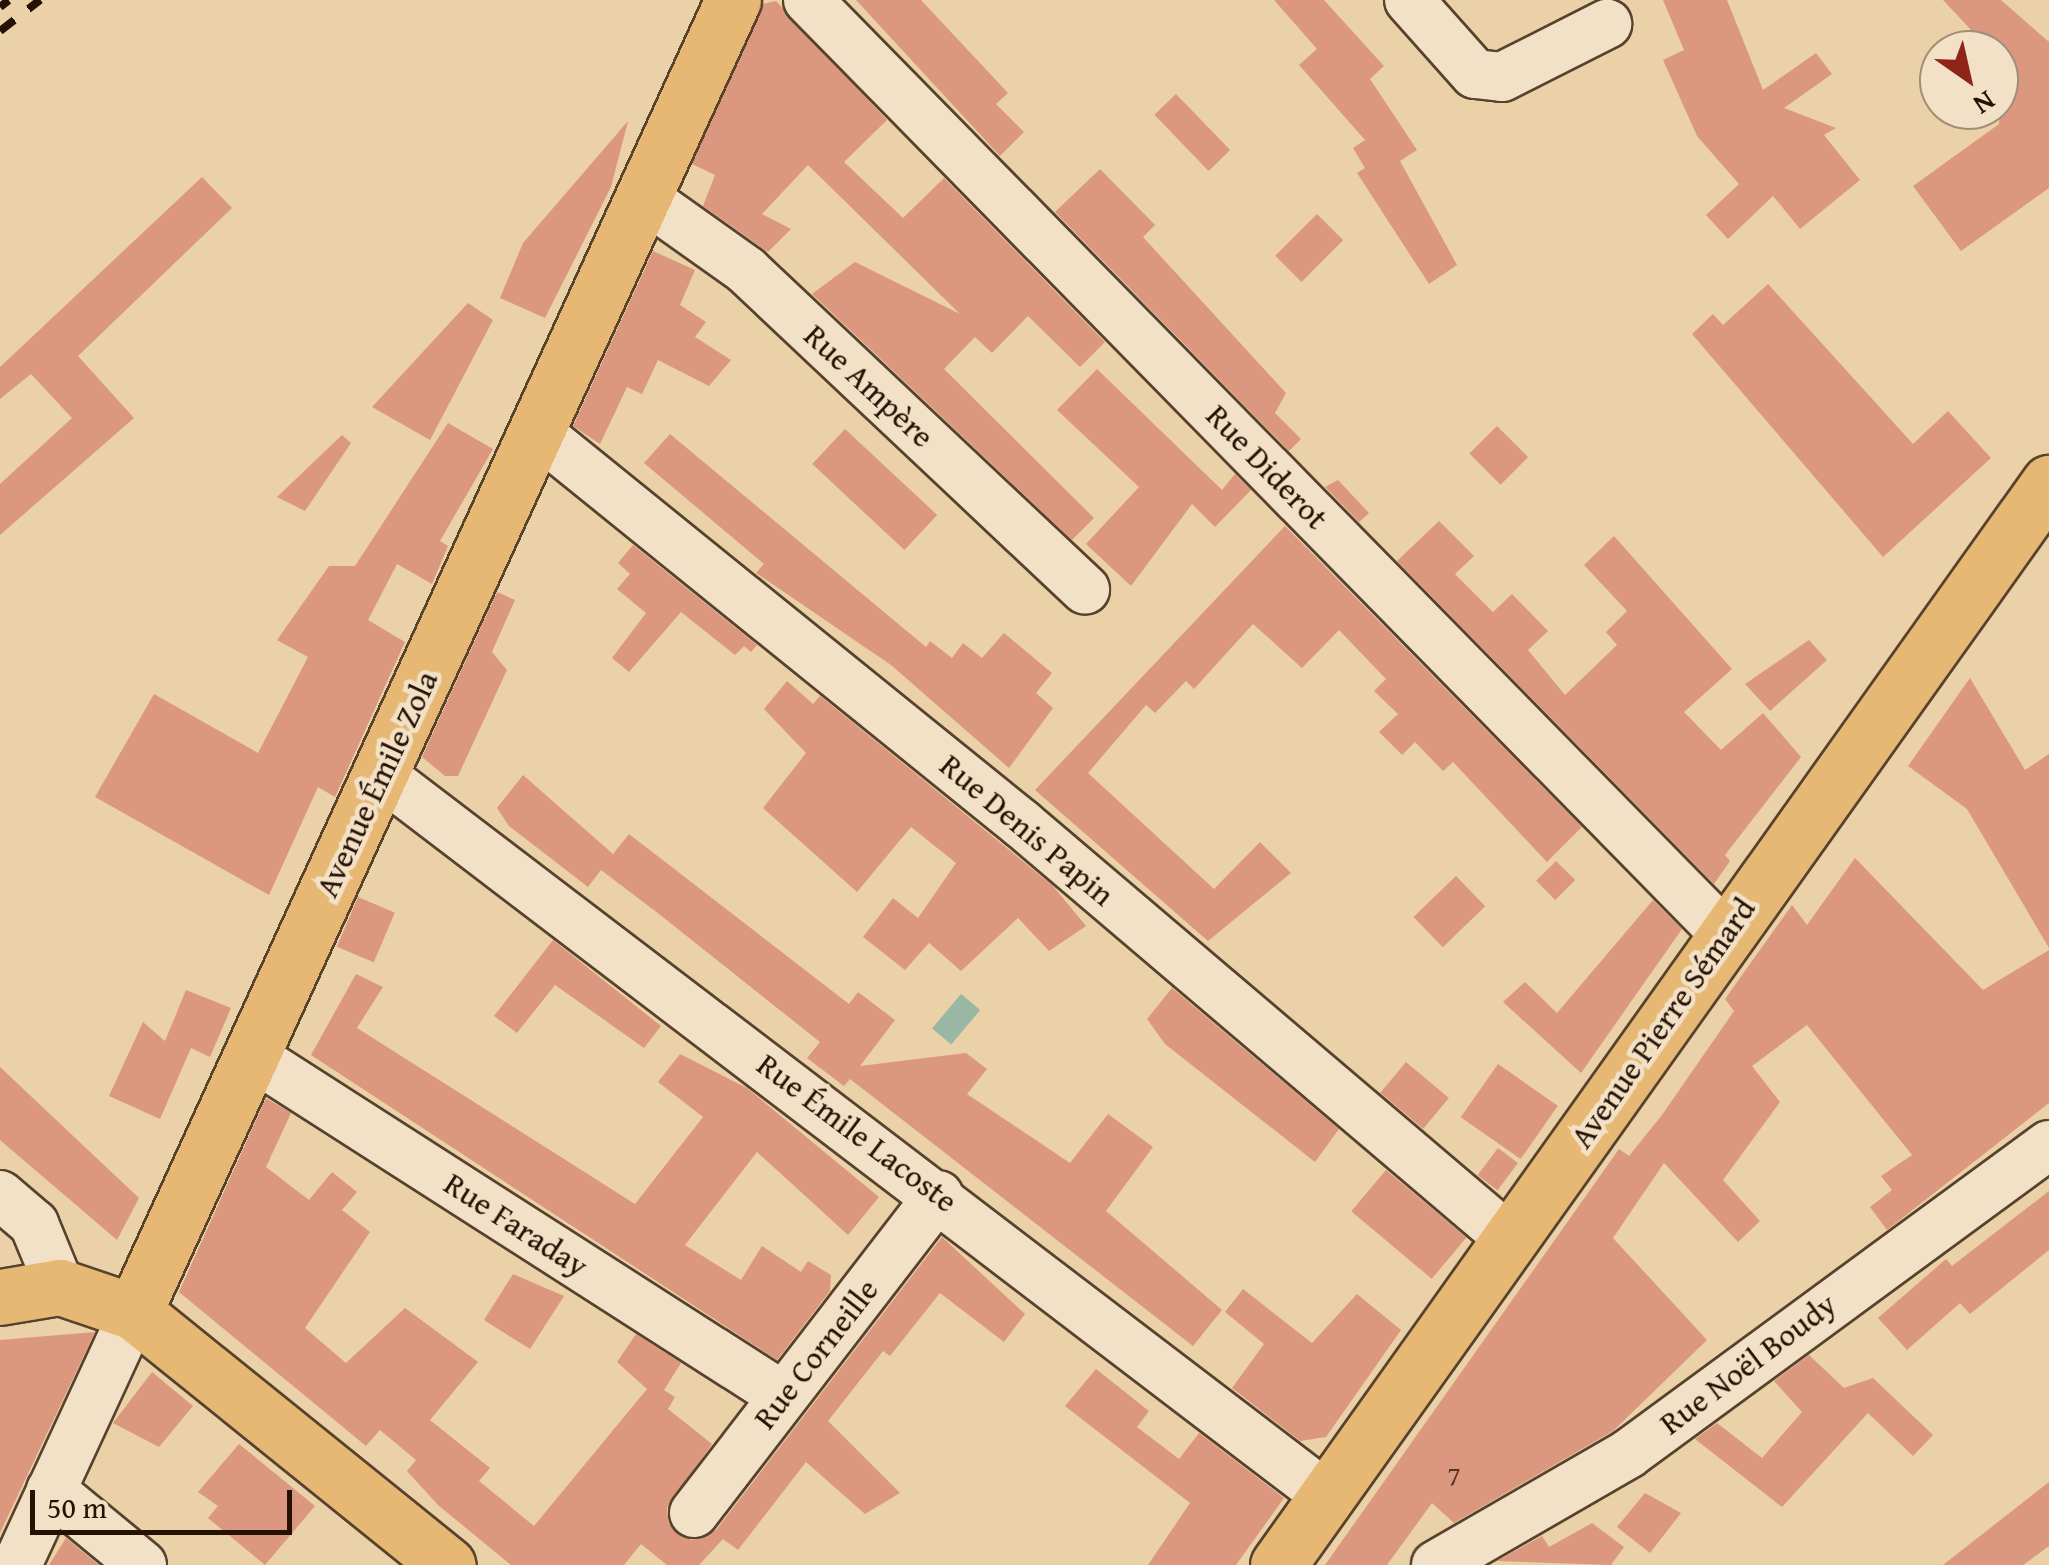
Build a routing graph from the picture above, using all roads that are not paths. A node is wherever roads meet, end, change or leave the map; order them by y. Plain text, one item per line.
1 (734, 0) edge
2 (808, 0) edge
3 (1409, 0) edge
4 (1607, 24) dead end
5 (642, 196) junction
6 (536, 431) junction
7 (2049, 483) edge
8 (1085, 590) dead end
9 (383, 776) junction
10 (1726, 935) junction
11 (249, 1054) junction
12 (2049, 1145) edge
13 (0, 1194) edge
14 (939, 1195) junction
15 (1510, 1238) junction
16 (60, 1286) junction
17 (0, 1296) edge
18 (134, 1312) junction
19 (783, 1396) junction
20 (51, 1490) junction
21 (1327, 1496) junction
22 (694, 1513) dead end
23 (16, 1565) edge
24 (142, 1565) edge
25 (448, 1565) edge
26 (1278, 1565) edge
27 (1436, 1565) edge

1 - 5 main road, Avenue Émile Zola
2 - 10 street, Rue Diderot
3 - 4 street
5 - 6 main road, Avenue Émile Zola
5 - 8 street, Rue Ampère
6 - 9 main road, Avenue Émile Zola
6 - 15 street, Rue Denis Papin
7 - 10 main road, Avenue Pierre Sémard
9 - 11 main road, Avenue Émile Zola
9 - 14 street, Rue Émile Lacoste
10 - 15 main road, Avenue Pierre Sémard
11 - 18 main road, Avenue Émile Zola
11 - 19 street, Rue Faraday
12 - 27 street, Rue Noël Boudy
13 - 16 street
14 - 19 street, Rue Corneille
14 - 21 street, Rue Émile Lacoste
15 - 21 main road, Avenue Pierre Sémard
16 - 17 main road
16 - 18 main road
18 - 20 street, Avenue Émile Zola
18 - 25 main road
19 - 22 street, Rue Corneille
20 - 23 street, Avenue Émile Zola
20 - 24 street
21 - 26 main road, Avenue Pierre Sémard

